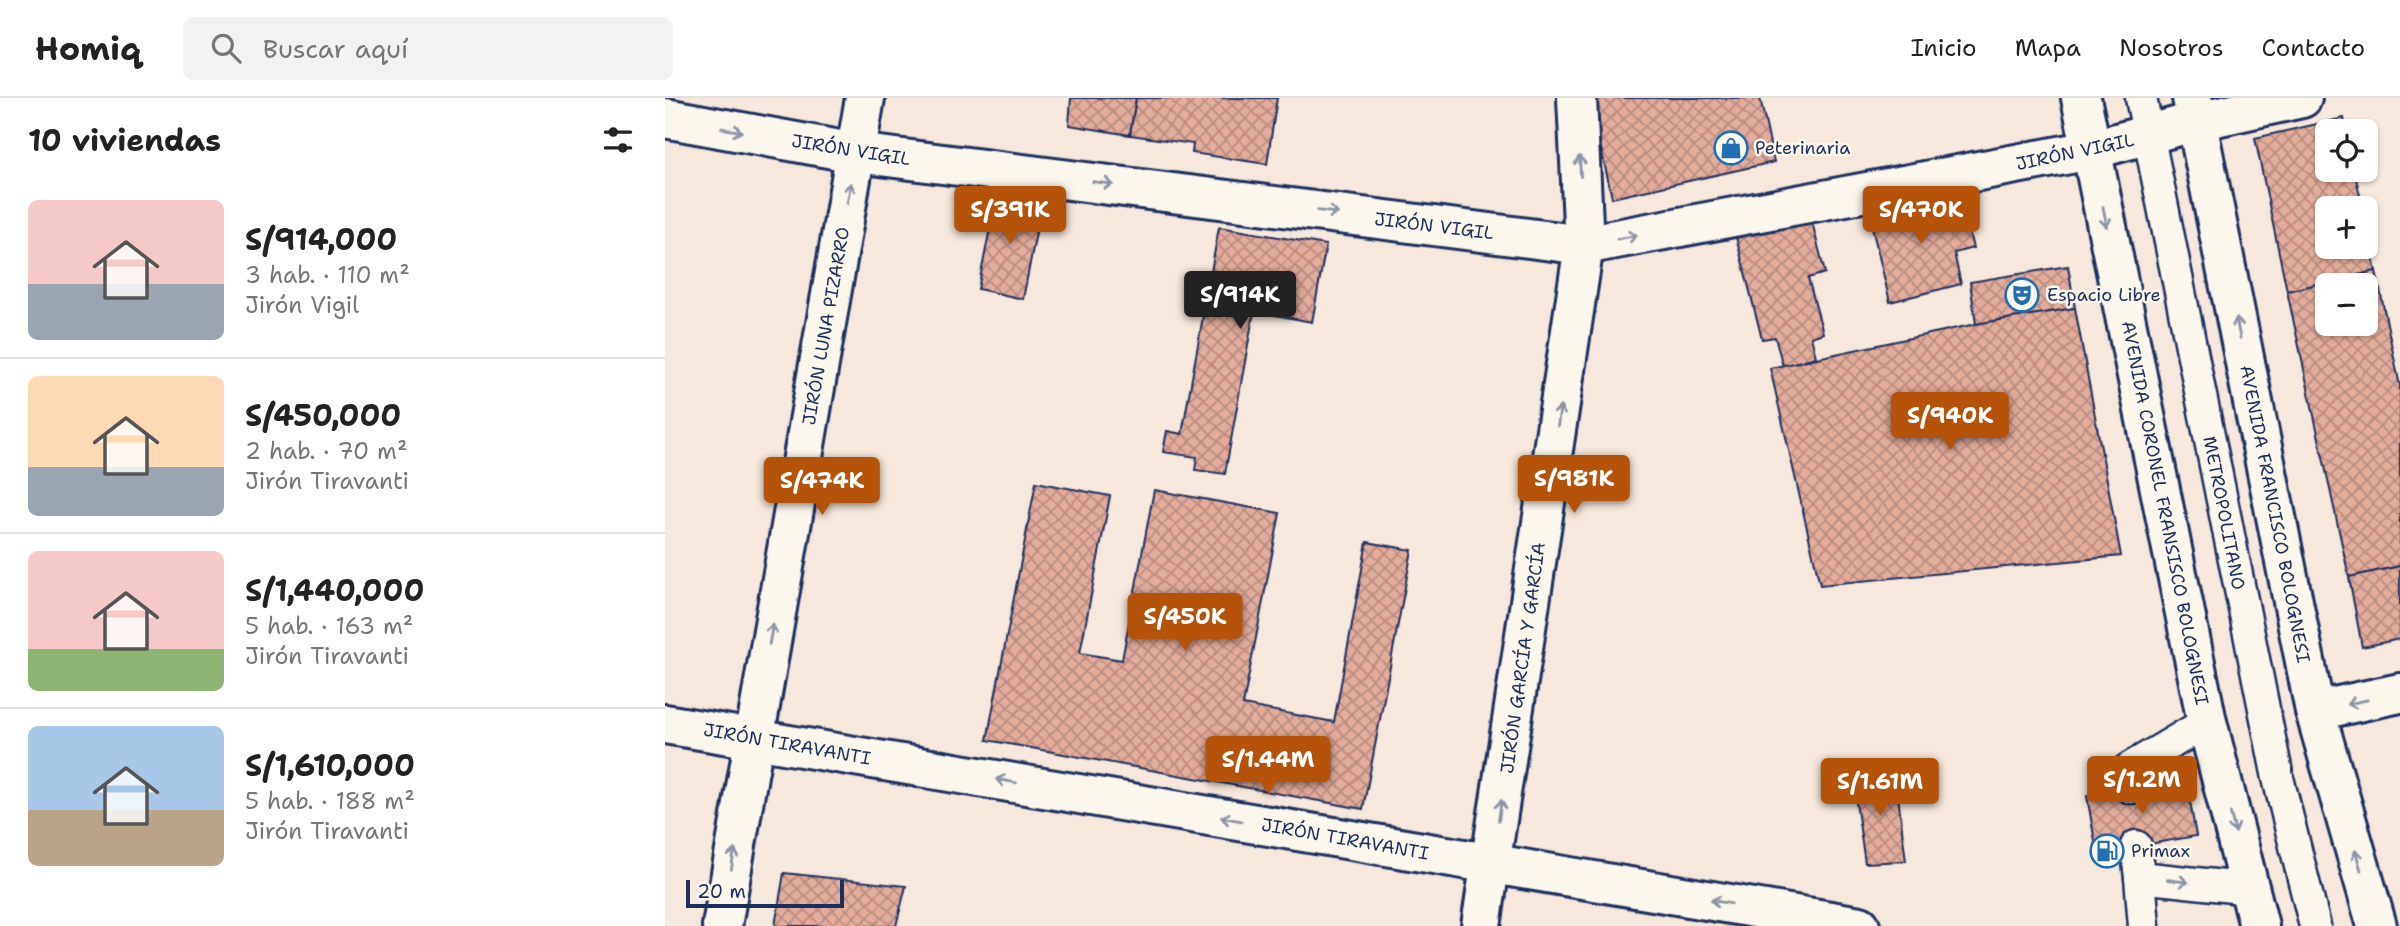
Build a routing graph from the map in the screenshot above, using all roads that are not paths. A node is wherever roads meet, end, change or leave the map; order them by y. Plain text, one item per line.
1 (865, 98) edge
2 (1577, 98) edge
3 (2081, 98) edge
4 (2141, 98) edge
5 (2302, 98) edge
6 (2194, 110) edge
7 (665, 118) edge
8 (2148, 136) junction
9 (2091, 150) junction
10 (856, 153) junction
11 (1584, 245) junction
12 (2400, 693) edge
13 (2315, 711) junction
14 (2207, 722) junction
15 (665, 724) edge
16 (753, 738) junction
17 (2131, 788) dead end
18 (2136, 846) dead end
19 (1492, 864) junction
20 (2140, 877) junction
21 (2251, 889) junction
22 (722, 926) edge
23 (1481, 926) edge
24 (1860, 926) edge
25 (2144, 926) edge
26 (2259, 926) edge
27 (2315, 926) edge
28 (2377, 926) edge

1 - 10 street, JIRÓN LUNA PIZARRO
11 -> 2 street, JIRÓN GARCÍA Y GARCÍA
3 - 9 street, AVENIDA CORONEL FRANSISCO BOLOGNESI
4 - 8 lane, METROPOLITANO
5 - 6 street, JIRÓN VIGIL
6 - 8 street, JIRÓN VIGIL
13 -> 6 street, AVENIDA FRANCISCO BOLOGNESI
7 -> 10 street, JIRÓN VIGIL
8 - 9 street, JIRÓN VIGIL
8 - 27 lane, METROPOLITANO
11 -> 9 street, JIRÓN VIGIL
9 -> 14 street, AVENIDA CORONEL FRANSISCO BOLOGNESI
10 -> 11 street, JIRÓN VIGIL
16 -> 10 street, JIRÓN LUNA PIZARRO
19 -> 11 street, JIRÓN GARCÍA Y GARCÍA
12 -> 13 street
28 -> 13 street, AVENIDA FRANCISCO BOLOGNESI
14 - 17 lane
14 -> 21 street, AVENIDA CORONEL FRANSISCO BOLOGNESI
15 - 16 street, JIRÓN TIRAVANTI
19 -> 16 street, JIRÓN TIRAVANTI
22 -> 16 street, JIRÓN LUNA PIZARRO
18 - 20 lane
19 - 23 street, JIRÓN GARCÍA Y GARCÍA
24 -> 19 street, JIRÓN TIRAVANTI
20 -> 21 lane
20 - 25 lane
21 - 26 street, AVENIDA CORONEL FRANSISCO BOLOGNESI

